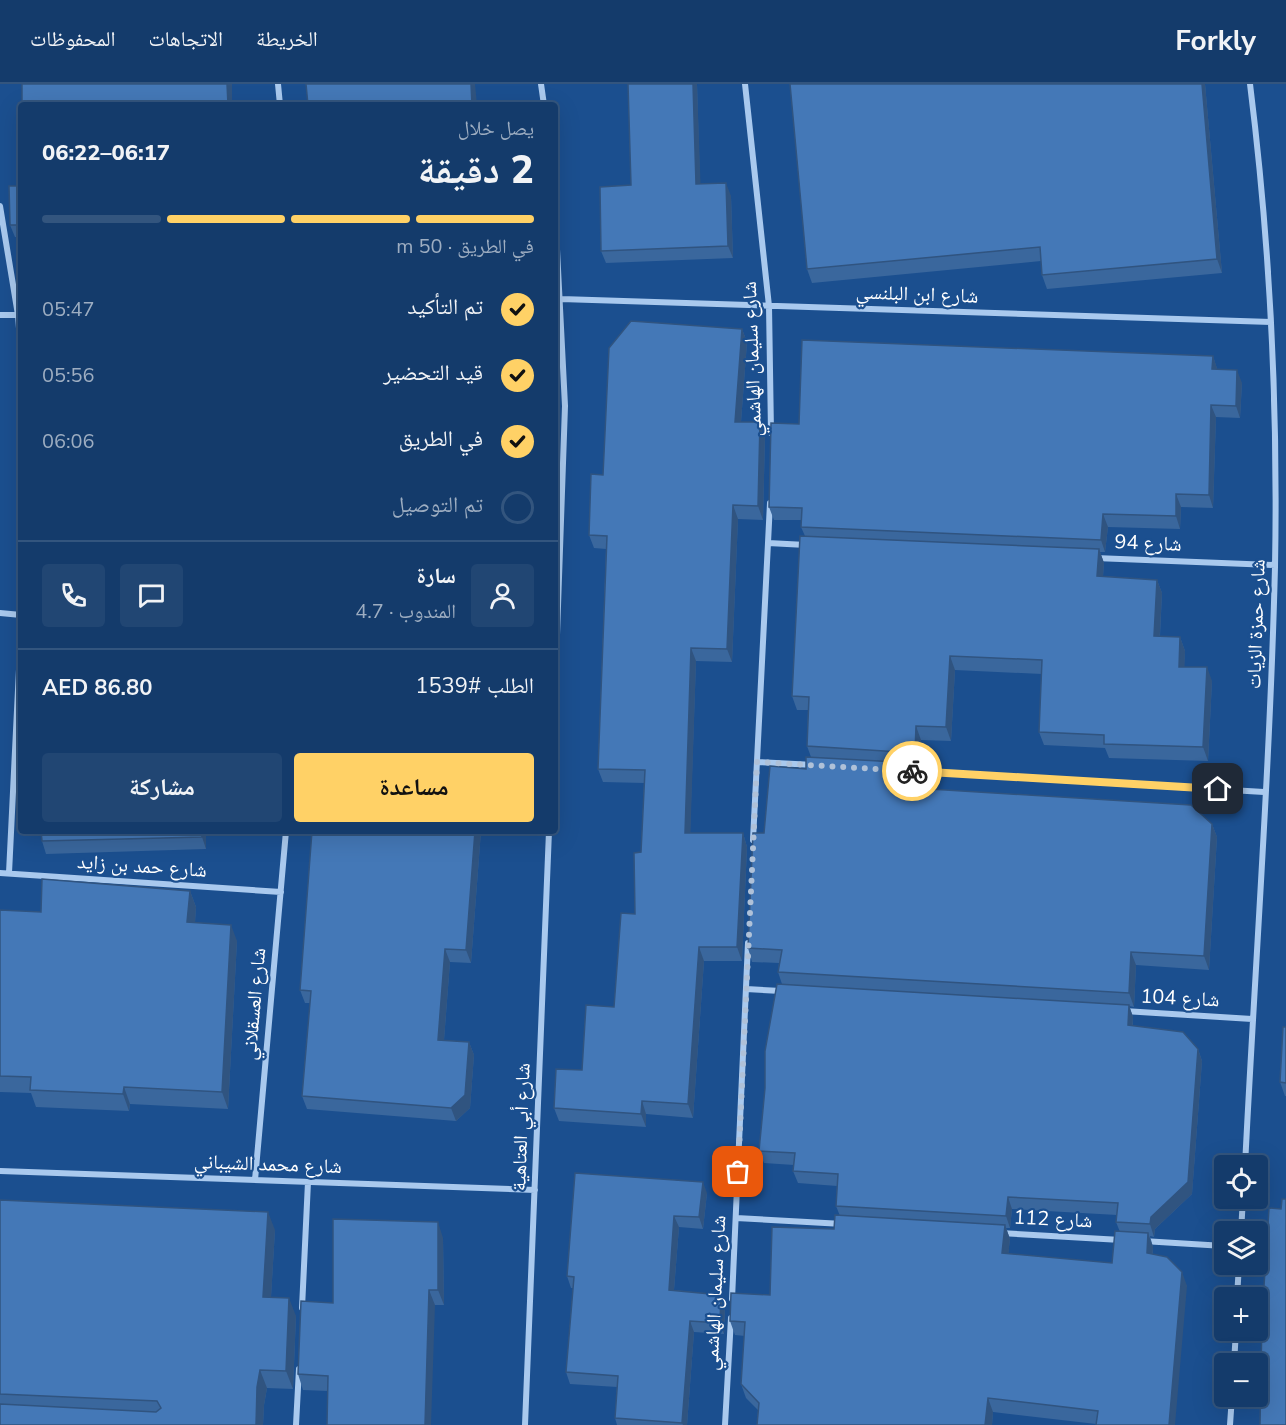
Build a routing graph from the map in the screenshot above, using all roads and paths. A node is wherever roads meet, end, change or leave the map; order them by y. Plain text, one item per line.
1 (278, 84) edge
2 (541, 84) edge
3 (745, 84) edge
4 (1250, 84) edge
5 (280, 102) edge
6 (544, 102) edge
7 (0, 206) edge
8 (558, 254) edge
9 (561, 298) junction
10 (769, 306) junction
11 (0, 315) edge
12 (18, 315) joint
13 (1271, 322) junction
14 (771, 442) edge
15 (770, 498) edge
16 (768, 543) junction
17 (816, 546) edge
18 (1086, 557) edge
19 (1275, 565) junction
20 (558, 606) edge
21 (0, 613) edge
22 (18, 615) edge
23 (18, 690) edge
24 (757, 762) junction
25 (828, 766) edge
26 (899, 770) edge
27 (1264, 792) junction
28 (286, 834) edge
29 (549, 834) edge
30 (753, 845) edge
31 (0, 873) edge
32 (9, 873) junction
33 (281, 892) junction
34 (749, 929) edge
35 (746, 989) junction
36 (793, 992) edge
37 (1111, 1011) edge
38 (1252, 1019) junction
39 (1246, 1155) edge
40 (0, 1171) edge
41 (255, 1180) junction
42 (308, 1182) junction
43 (535, 1190) junction
44 (736, 1218) junction
45 (855, 1224) edge
46 (986, 1232) edge
47 (1214, 1245) edge
48 (301, 1321) edge
49 (299, 1356) edge
50 (1231, 1407) edge
51 (296, 1425) edge
52 (525, 1425) edge
53 (725, 1425) edge
54 (1230, 1425) edge

1 - 5 street
2 - 6 street
3 - 10 street, شارع سليمان الهاشمي
4 - 13 street, شارع حمزة الزيات
7 - 12 street
8 - 9 street
9 - 10 street, شارع ابن البلنسي
9 - 20 street
10 - 13 street, شارع ابن البلنسي
10 - 14 street, شارع سليمان الهاشمي
11 - 12 street
13 - 19 street, شارع حمزة الزيات
15 - 16 street
16 - 17 street
16 - 24 street
18 - 19 street, شارع 94
19 - 27 street, شارع حمزة الزيات
21 - 22 street
23 - 32 street
24 - 25 street
24 - 30 street
26 - 27 street
27 - 38 street, شارع حمزة الزيات
28 - 33 street, شارع العسقلاني
29 - 43 street, شارع أبي العتاهية
31 - 32 street, شارع حمد بن زايد
32 - 33 street, شارع حمد بن زايد
33 - 41 street, شارع العسقلاني
34 - 35 street, شارع سليمان الهاشمي
35 - 36 street
35 - 44 street, شارع سليمان الهاشمي
37 - 38 street, شارع 104
38 - 39 street, شارع حمزة الزيات
40 - 41 street, شارع محمد الشيباني
41 - 42 street, شارع محمد الشيباني
42 - 43 street, شارع محمد الشيباني
42 - 48 street
43 - 52 street, شارع أبي العتاهية
44 - 45 street
44 - 53 street, شارع سليمان الهاشمي
46 - 47 street, شارع 112
49 - 51 street
50 - 54 street

